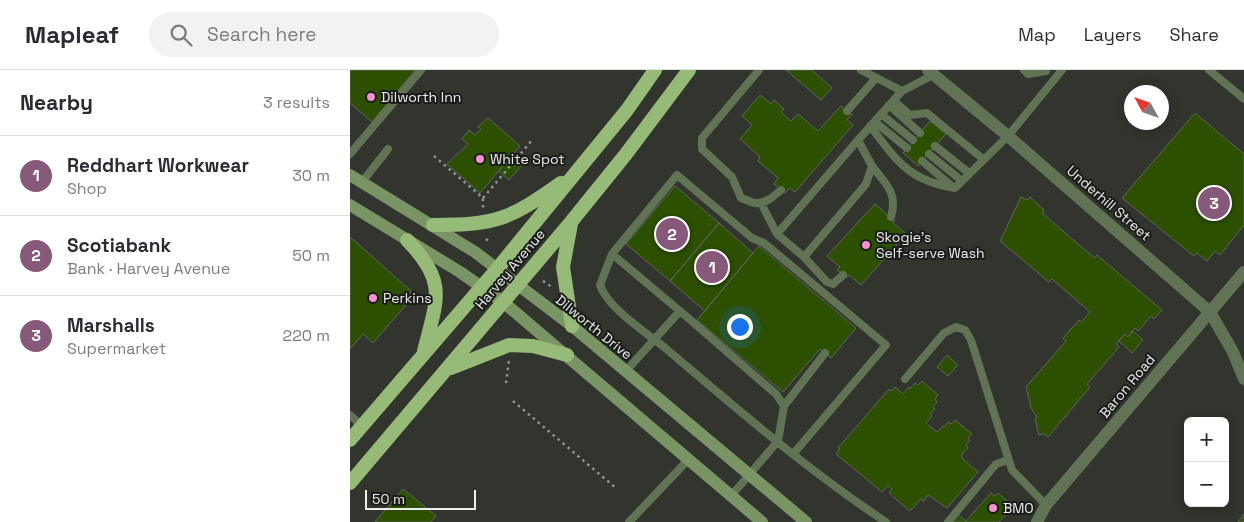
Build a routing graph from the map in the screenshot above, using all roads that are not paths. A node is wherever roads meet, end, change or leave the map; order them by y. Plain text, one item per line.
1 (420, 70) edge
2 (656, 70) edge
3 (689, 70) edge
4 (759, 70) edge
5 (861, 70) edge
6 (1024, 70) edge
7 (1046, 70) edge
8 (1062, 70) edge
9 (1209, 70) edge
10 (932, 72) edge
11 (876, 78) junction
12 (1055, 78) junction
13 (902, 91) junction
14 (1244, 99) edge
15 (891, 103) junction
16 (847, 111) dead end
17 (882, 114) junction
18 (872, 124) junction
19 (920, 133) dead end
20 (1008, 136) junction
21 (858, 140) junction
22 (913, 140) dead end
23 (935, 146) dead end
24 (906, 148) dead end
25 (388, 149) dead end
26 (350, 154) edge
27 (929, 154) dead end
28 (983, 159) junction
29 (922, 161) dead end
30 (872, 166) junction
31 (576, 172) junction
32 (969, 174) junction
33 (350, 175) edge
34 (962, 181) junction
35 (362, 182) junction
36 (955, 188) junction
37 (781, 190) dead end
38 (761, 203) junction
39 (350, 205) edge
40 (891, 217) dead end
41 (571, 222) junction
42 (433, 225) junction
43 (777, 234) junction
44 (408, 240) junction
45 (612, 254) junction
46 (804, 257) junction
47 (497, 269) junction
48 (1244, 272) edge
49 (844, 276) dead end
50 (517, 284) junction
51 (481, 286) junction
52 (503, 302) junction
53 (680, 311) junction
54 (1210, 312) junction
55 (572, 326) junction
56 (654, 339) junction
57 (825, 353) dead end
58 (567, 355) junction
59 (422, 357) junction
60 (448, 369) junction
61 (625, 372) junction
62 (1244, 379) edge
63 (905, 380) dead end
64 (784, 406) junction
65 (350, 415) edge
66 (362, 426) junction
67 (350, 440) edge
68 (778, 441) junction
69 (794, 454) junction
70 (689, 458) junction
71 (1008, 460) junction
72 (748, 476) junction
73 (350, 483) edge
74 (731, 496) junction
75 (1046, 505) junction
76 (628, 522) edge
77 (762, 522) edge
78 (806, 522) edge
79 (886, 522) edge
80 (948, 522) edge
81 (1037, 522) edge

1 - 26 lane
2 - 31 highway, Harvey Avenue
3 - 41 highway, Harvey Avenue
4 - 38 lane
5 - 11 lane
6 - 7 lane
7 - 12 lane
8 - 12 lane
9 - 14 lane
10 - 13 lane
10 - 20 street, Underhill Street
11 - 13 lane
11 - 16 lane
12 - 20 lane
13 - 15 lane
15 - 17 lane
15 - 19 lane
15 - 28 lane
17 - 18 lane
17 - 22 lane
18 - 21 lane
18 - 24 lane
18 - 36 lane
20 - 28 lane
20 - 54 street, Underhill Street
21 - 30 lane
21 - 43 lane
23 - 32 lane
25 - 35 lane
27 - 34 lane
28 - 32 lane
29 - 36 lane
30 - 40 lane
30 - 46 lane
31 - 42 highway
31 - 47 highway, Harvey Avenue
32 - 34 lane
33 - 35 main road, Dilworth Drive
34 - 36 lane
35 - 42 main road, Dilworth Drive
37 - 38 lane
38 - 43 lane
39 - 44 main road
41 - 50 highway, Harvey Avenue
41 - 55 highway
42 - 47 main road, Dilworth Drive
43 - 46 lane
44 - 51 main road
44 - 59 highway
45 - 53 lane
45 - 56 lane
45 - 69 lane
46 - 49 lane
47 - 50 main road, Dilworth Drive
47 - 51 highway, Harvey Avenue
48 - 54 street, Baron Road
50 - 52 highway, Harvey Avenue
50 - 55 main road, Dilworth Drive
51 - 52 main road
51 - 59 highway, Harvey Avenue
52 - 58 main road
52 - 60 highway, Harvey Avenue
53 - 56 lane
53 - 64 lane
54 - 62 street, Underhill Street
54 - 75 street, Baron Road
55 - 61 main road, Dilworth Drive
56 - 61 lane
56 - 68 lane
57 - 64 lane
58 - 60 highway
58 - 70 main road
59 - 66 highway, Harvey Avenue
60 - 73 highway, Harvey Avenue
61 - 72 main road, Dilworth Drive
63 - 71 lane
64 - 68 lane
65 - 66 lane
66 - 67 highway, Harvey Avenue
68 - 69 lane
68 - 72 lane
69 - 79 lane
70 - 74 main road
70 - 76 lane
71 - 75 lane
71 - 80 lane
72 - 74 lane
72 - 78 main road, Dilworth Drive
74 - 77 main road
75 - 81 street, Baron Road

